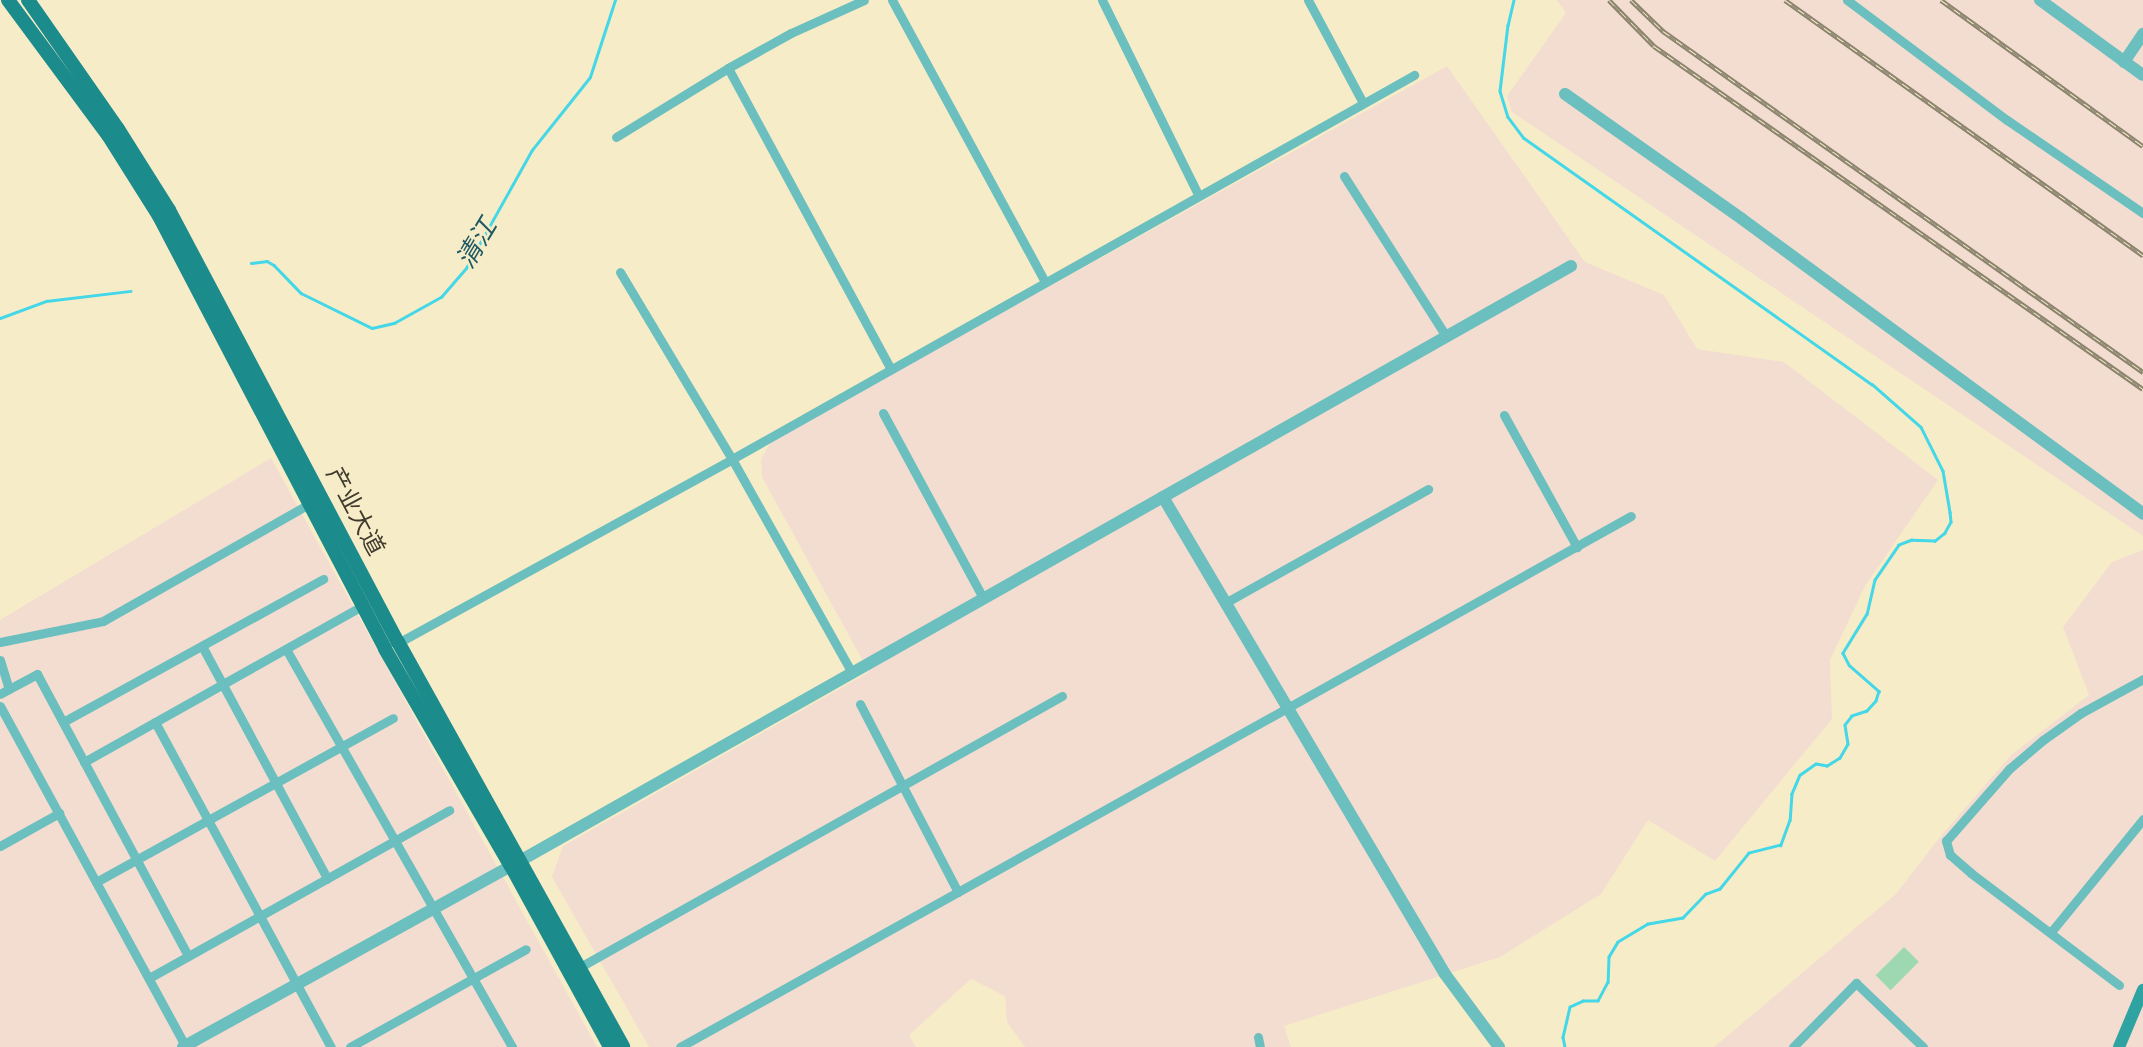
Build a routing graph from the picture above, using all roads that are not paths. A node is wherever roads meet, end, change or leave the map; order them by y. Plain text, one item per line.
1 (8, 0) edge
2 (863, 0) edge
3 (892, 0) edge
4 (1102, 0) edge
5 (1308, 0) edge
6 (1847, 0) edge
7 (2040, 0) edge
8 (27, 7) edge
9 (2143, 34) edge
10 (2124, 62) junction
11 (728, 68) junction
12 (1414, 75) dead end
13 (2143, 75) edge
14 (1565, 94) dead end
15 (1363, 103) junction
16 (617, 137) dead end
17 (1344, 176) dead end
18 (1198, 194) junction
19 (2143, 213) edge
20 (1571, 266) dead end
21 (620, 272) dead end
22 (1044, 280) junction
23 (1446, 336) junction
24 (890, 368) junction
25 (883, 414) dead end
26 (1504, 415) dead end
27 (732, 459) junction
28 (1428, 489) dead end
29 (1163, 497) junction
30 (307, 505) junction
31 (2143, 514) edge
32 (1631, 516) dead end
33 (1577, 547) junction
34 (324, 579) dead end
35 (983, 598) junction
36 (1225, 603) junction
37 (362, 606) junction
38 (0, 642) edge
39 (202, 646) junction
40 (391, 646) junction
41 (286, 649) junction
42 (0, 660) edge
43 (852, 673) junction
44 (2143, 679) edge
45 (223, 684) junction
46 (9, 689) junction
47 (0, 694) edge
48 (1062, 696) dead end
49 (860, 704) dead end
50 (0, 706) edge
51 (1288, 708) junction
52 (393, 718) dead end
53 (63, 722) junction
54 (155, 722) junction
55 (341, 746) junction
56 (84, 762) junction
57 (276, 783) junction
58 (903, 786) junction
59 (449, 810) dead end
60 (58, 813) junction
61 (2143, 819) edge
62 (208, 820) junction
63 (395, 840) junction
64 (0, 846) edge
65 (136, 860) junction
66 (516, 863) junction
67 (327, 878) junction
68 (96, 882) junction
69 (958, 892) junction
70 (434, 908) junction
71 (260, 916) junction
72 (2052, 932) junction
73 (526, 949) dead end
74 (188, 956) junction
75 (580, 967) junction
76 (149, 978) junction
77 (473, 978) junction
78 (297, 984) junction
79 (2119, 985) dead end
80 (2143, 990) edge
81 (2143, 1007) edge
82 (185, 1047) edge
83 (331, 1047) edge
84 (350, 1047) edge
85 (512, 1047) edge
86 (610, 1047) edge
87 (624, 1047) edge
88 (680, 1047) edge
89 (1499, 1047) edge
90 (1793, 1047) edge
91 (1923, 1047) edge
92 (2119, 1047) edge
93 (2126, 1047) edge

1 - 8 main road
2 - 11 street
3 - 22 street
4 - 18 street
5 - 15 street
6 - 19 street
7 - 10 street
8 - 30 main road, 产业大道
8 - 40 main road, 产业大道
9 - 10 street
10 - 13 street
11 - 16 street
11 - 24 street
12 - 15 street
14 - 31 street
15 - 18 street
17 - 23 street
18 - 22 street
20 - 23 street
21 - 27 street
22 - 24 street
23 - 29 street
24 - 27 street
25 - 35 street
26 - 33 street
27 - 40 street
27 - 43 street
28 - 36 street
29 - 35 street
29 - 36 street
30 - 37 main road, 产业大道
30 - 38 street
32 - 33 street
33 - 51 street
34 - 39 street
35 - 43 street
36 - 51 street
37 - 40 main road, 产业大道
37 - 41 street
39 - 45 street
39 - 53 street
40 - 66 main road, 产业大道
41 - 45 street
41 - 55 street
42 - 46 street
43 - 66 street
44 - 72 street
45 - 54 street
45 - 57 street
46 - 47 street
46 - 53 street
48 - 58 street
49 - 58 street
50 - 60 street
51 - 69 street
51 - 89 street
52 - 55 street
53 - 56 street
54 - 56 street
54 - 62 street
55 - 57 street
55 - 63 street
56 - 65 street
57 - 62 street
57 - 67 street
58 - 69 street
58 - 75 street
59 - 63 street
60 - 64 street
60 - 68 street
61 - 72 street
62 - 65 street
62 - 71 street
63 - 67 street
63 - 70 street
65 - 68 street
65 - 74 street
66 - 70 street
66 - 75 main road, 产业大道
66 - 86 main road, 产业大道
67 - 71 street
68 - 76 street
69 - 88 street
70 - 77 street
70 - 78 street
71 - 74 street
71 - 78 street
72 - 79 street
73 - 77 street
74 - 76 street
75 - 87 main road, 产业大道
76 - 82 street
77 - 84 street
77 - 85 street
78 - 82 street
78 - 83 street
80 - 92 main road
81 - 93 main road
90 - 91 street

